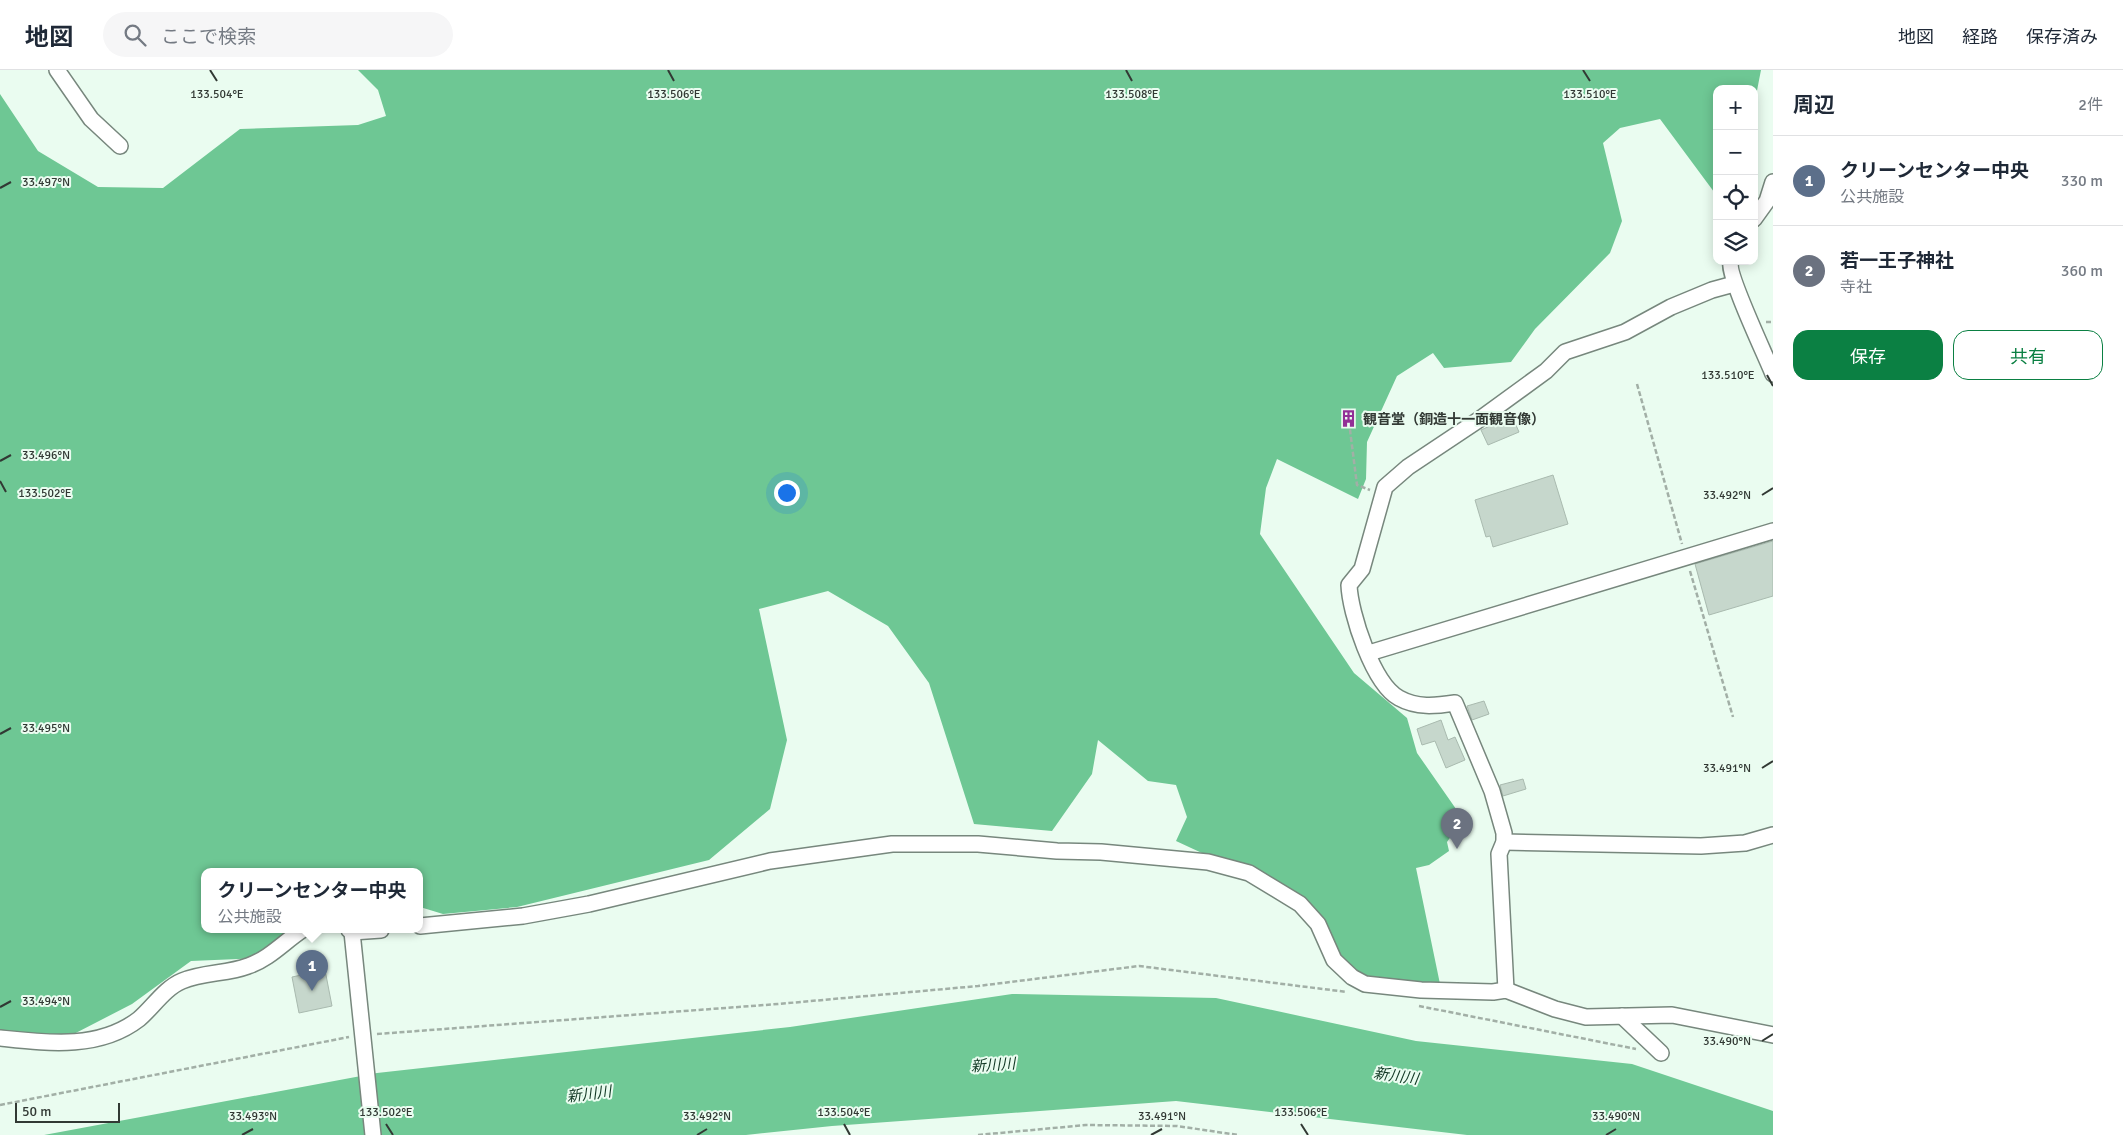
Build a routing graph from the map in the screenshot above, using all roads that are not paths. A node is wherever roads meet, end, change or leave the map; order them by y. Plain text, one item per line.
1 (57, 70) edge
2 (120, 146) dead end
3 (1773, 182) edge
4 (1758, 213) edge
5 (1729, 265) edge
6 (1734, 284) junction
7 (1773, 374) edge
8 (1773, 531) edge
9 (1369, 653) junction
10 (1773, 835) edge
11 (1504, 842) junction
12 (423, 926) edge
13 (298, 933) edge
14 (350, 933) edge
15 (1506, 990) junction
16 (1622, 1016) junction
17 (1773, 1035) edge
18 (0, 1038) edge
19 (1661, 1052) road end
20 (373, 1135) edge

1 - 2 street
3 - 4 street
5 - 6 street
6 - 7 street
6 - 9 street
8 - 9 street
9 - 11 street
10 - 11 street
11 - 15 street
12 - 15 street
13 - 18 street
14 - 20 street
15 - 16 street
16 - 17 street
16 - 19 street

